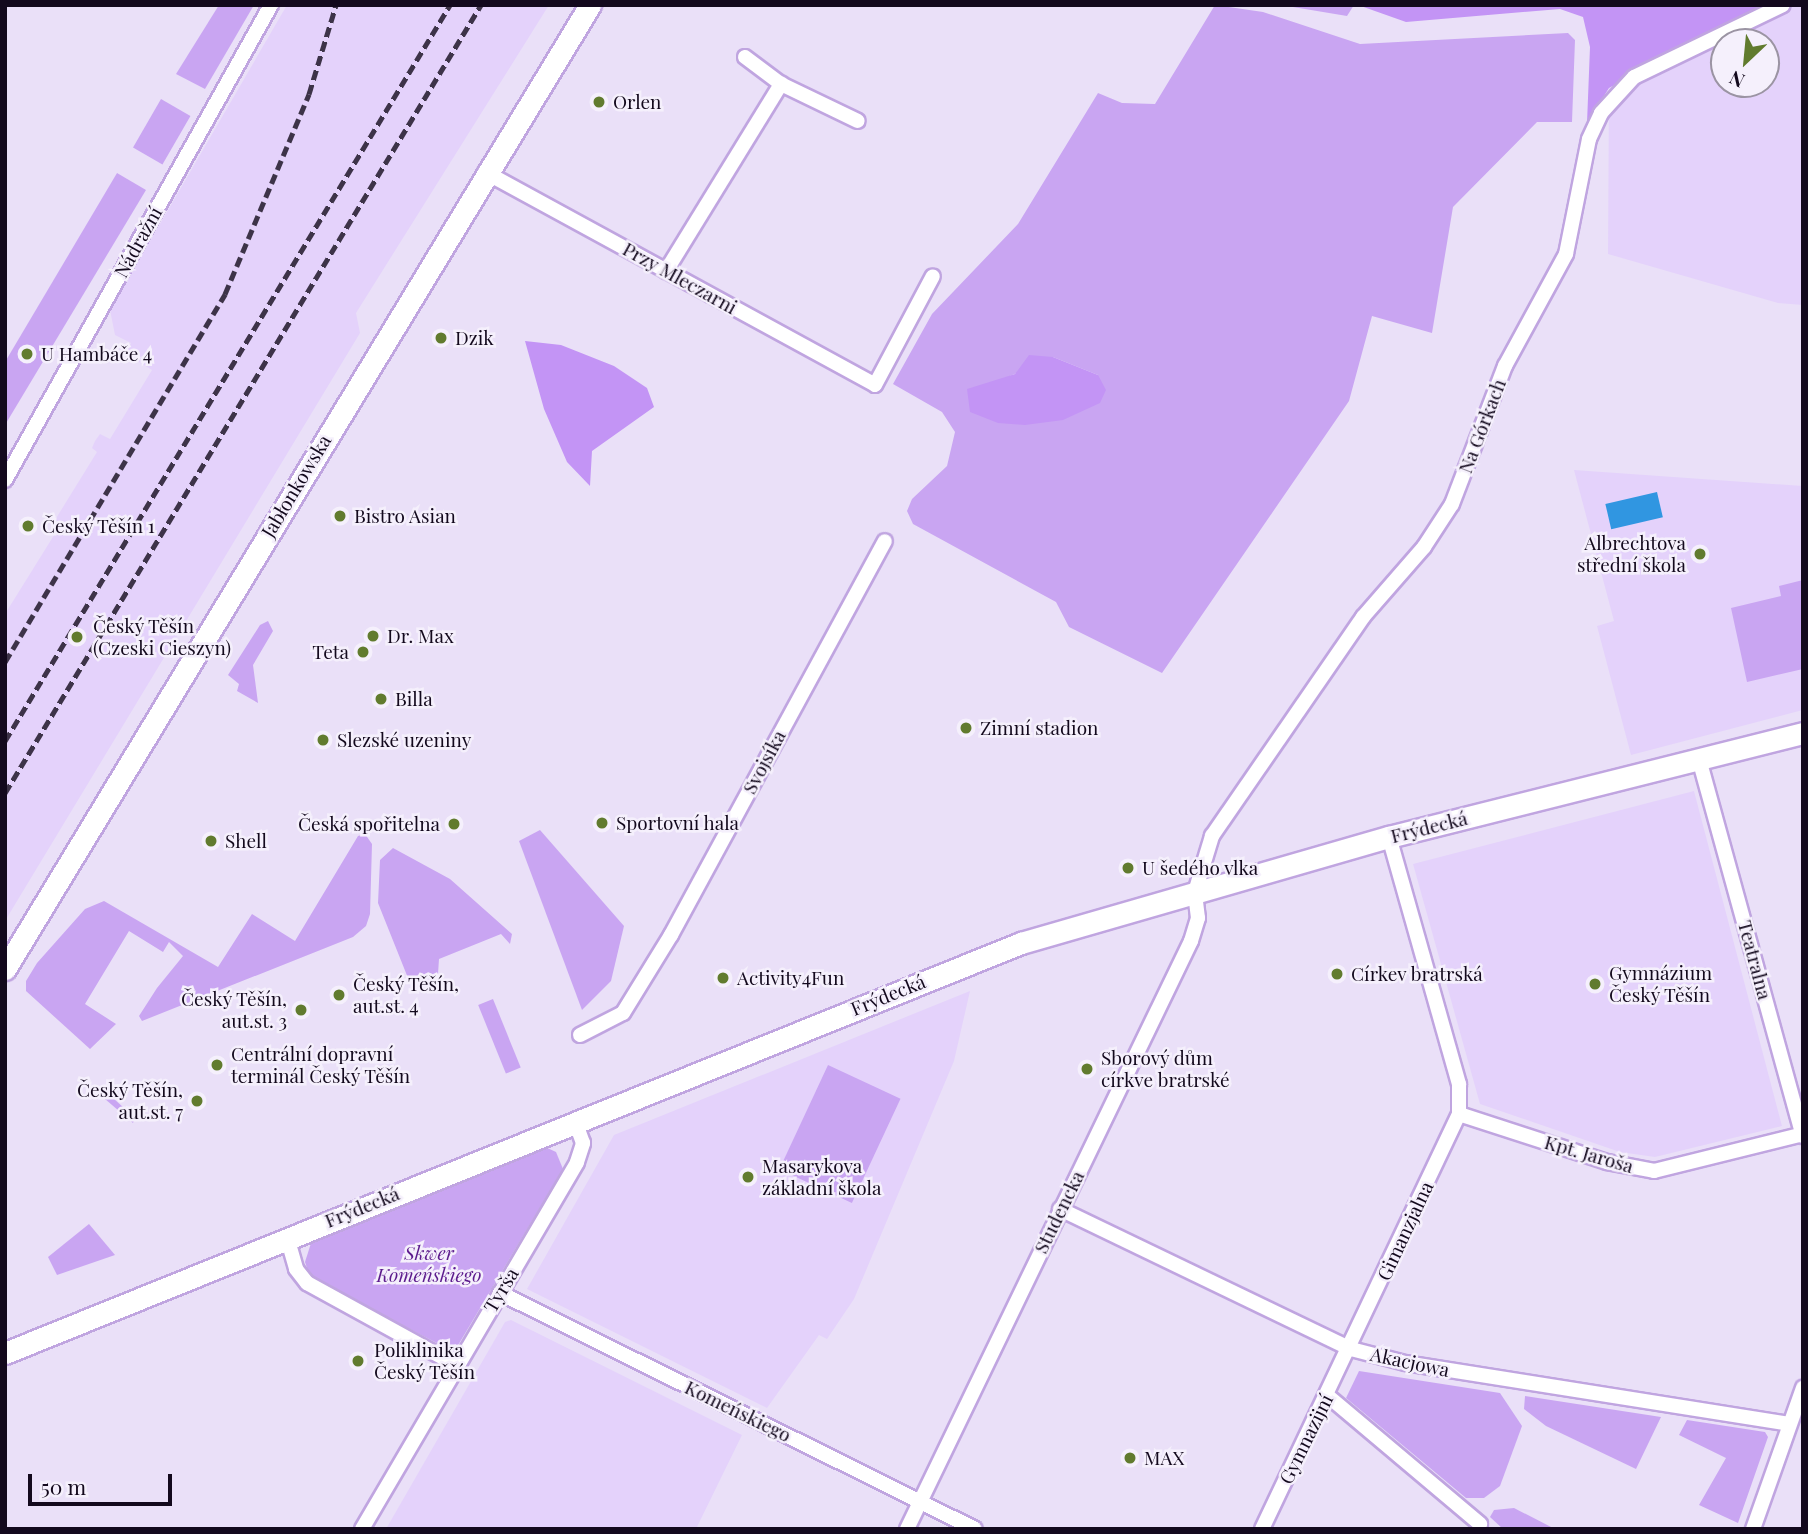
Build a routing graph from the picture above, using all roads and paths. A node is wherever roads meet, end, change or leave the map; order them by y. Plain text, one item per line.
1 (271, 5) edge
2 (590, 5) edge
3 (1783, 5) edge
4 (745, 57) dead end
5 (781, 84) junction
6 (858, 121) dead end
7 (485, 172) junction
8 (666, 271) junction
9 (933, 276) dead end
10 (5, 480) edge
11 (885, 541) dead end
12 (1803, 733) edge
13 (1699, 759) junction
14 (1389, 837) junction
15 (1195, 892) junction
16 (5, 969) edge
17 (580, 1035) dead end
18 (1459, 1114) junction
19 (575, 1121) junction
20 (1802, 1135) edge
21 (1060, 1209) junction
22 (287, 1237) junction
23 (500, 1293) junction
24 (1351, 1349) junction
25 (5, 1353) edge
26 (456, 1365) junction
27 (1803, 1388) edge
28 (1328, 1396) junction
29 (1800, 1409) edge
30 (1789, 1424) junction
31 (921, 1501) junction
32 (1480, 1524) dead end
33 (362, 1529) edge
34 (907, 1529) edge
35 (975, 1529) edge
36 (1262, 1529) edge
37 (1753, 1529) edge

1 - 10 street, Nádražní
2 - 7 main road, Jabłonkowska
3 - 15 street, Na Górkach
4 - 5 street
5 - 6 street
5 - 8 street
7 - 8 street, Przy Mleczarni
7 - 16 main road, Jabłonkowska
8 - 9 street, Przy Mleczarni
11 - 17 street, Svojsíka
12 - 13 main road, Frýdecká
13 - 14 main road, Frýdecká
13 - 20 street, Teatralna
14 - 15 main road, Frýdecká
14 - 18 street
15 - 19 main road, Frýdecká
15 - 21 street, Studencka
18 - 20 street, Kpt. Jaroša
18 - 24 street, Gimanzjalna
19 - 22 main road, Frýdecká
19 - 23 street, Tyrša
21 - 24 street, Akacjowa
21 - 31 street, Studencka
22 - 25 main road, Frýdecká
22 - 26 street
23 - 26 street, Tyrša
23 - 31 street, Komeńskiego
24 - 28 street, Gymnazijní
24 - 30 street, Akacjowa
26 - 33 street, Tyrša
27 - 29 street
28 - 32 street
28 - 36 street, Gymnazijní
29 - 30 street
30 - 37 street
31 - 34 street, Studencka
31 - 35 street, Komeńskiego

